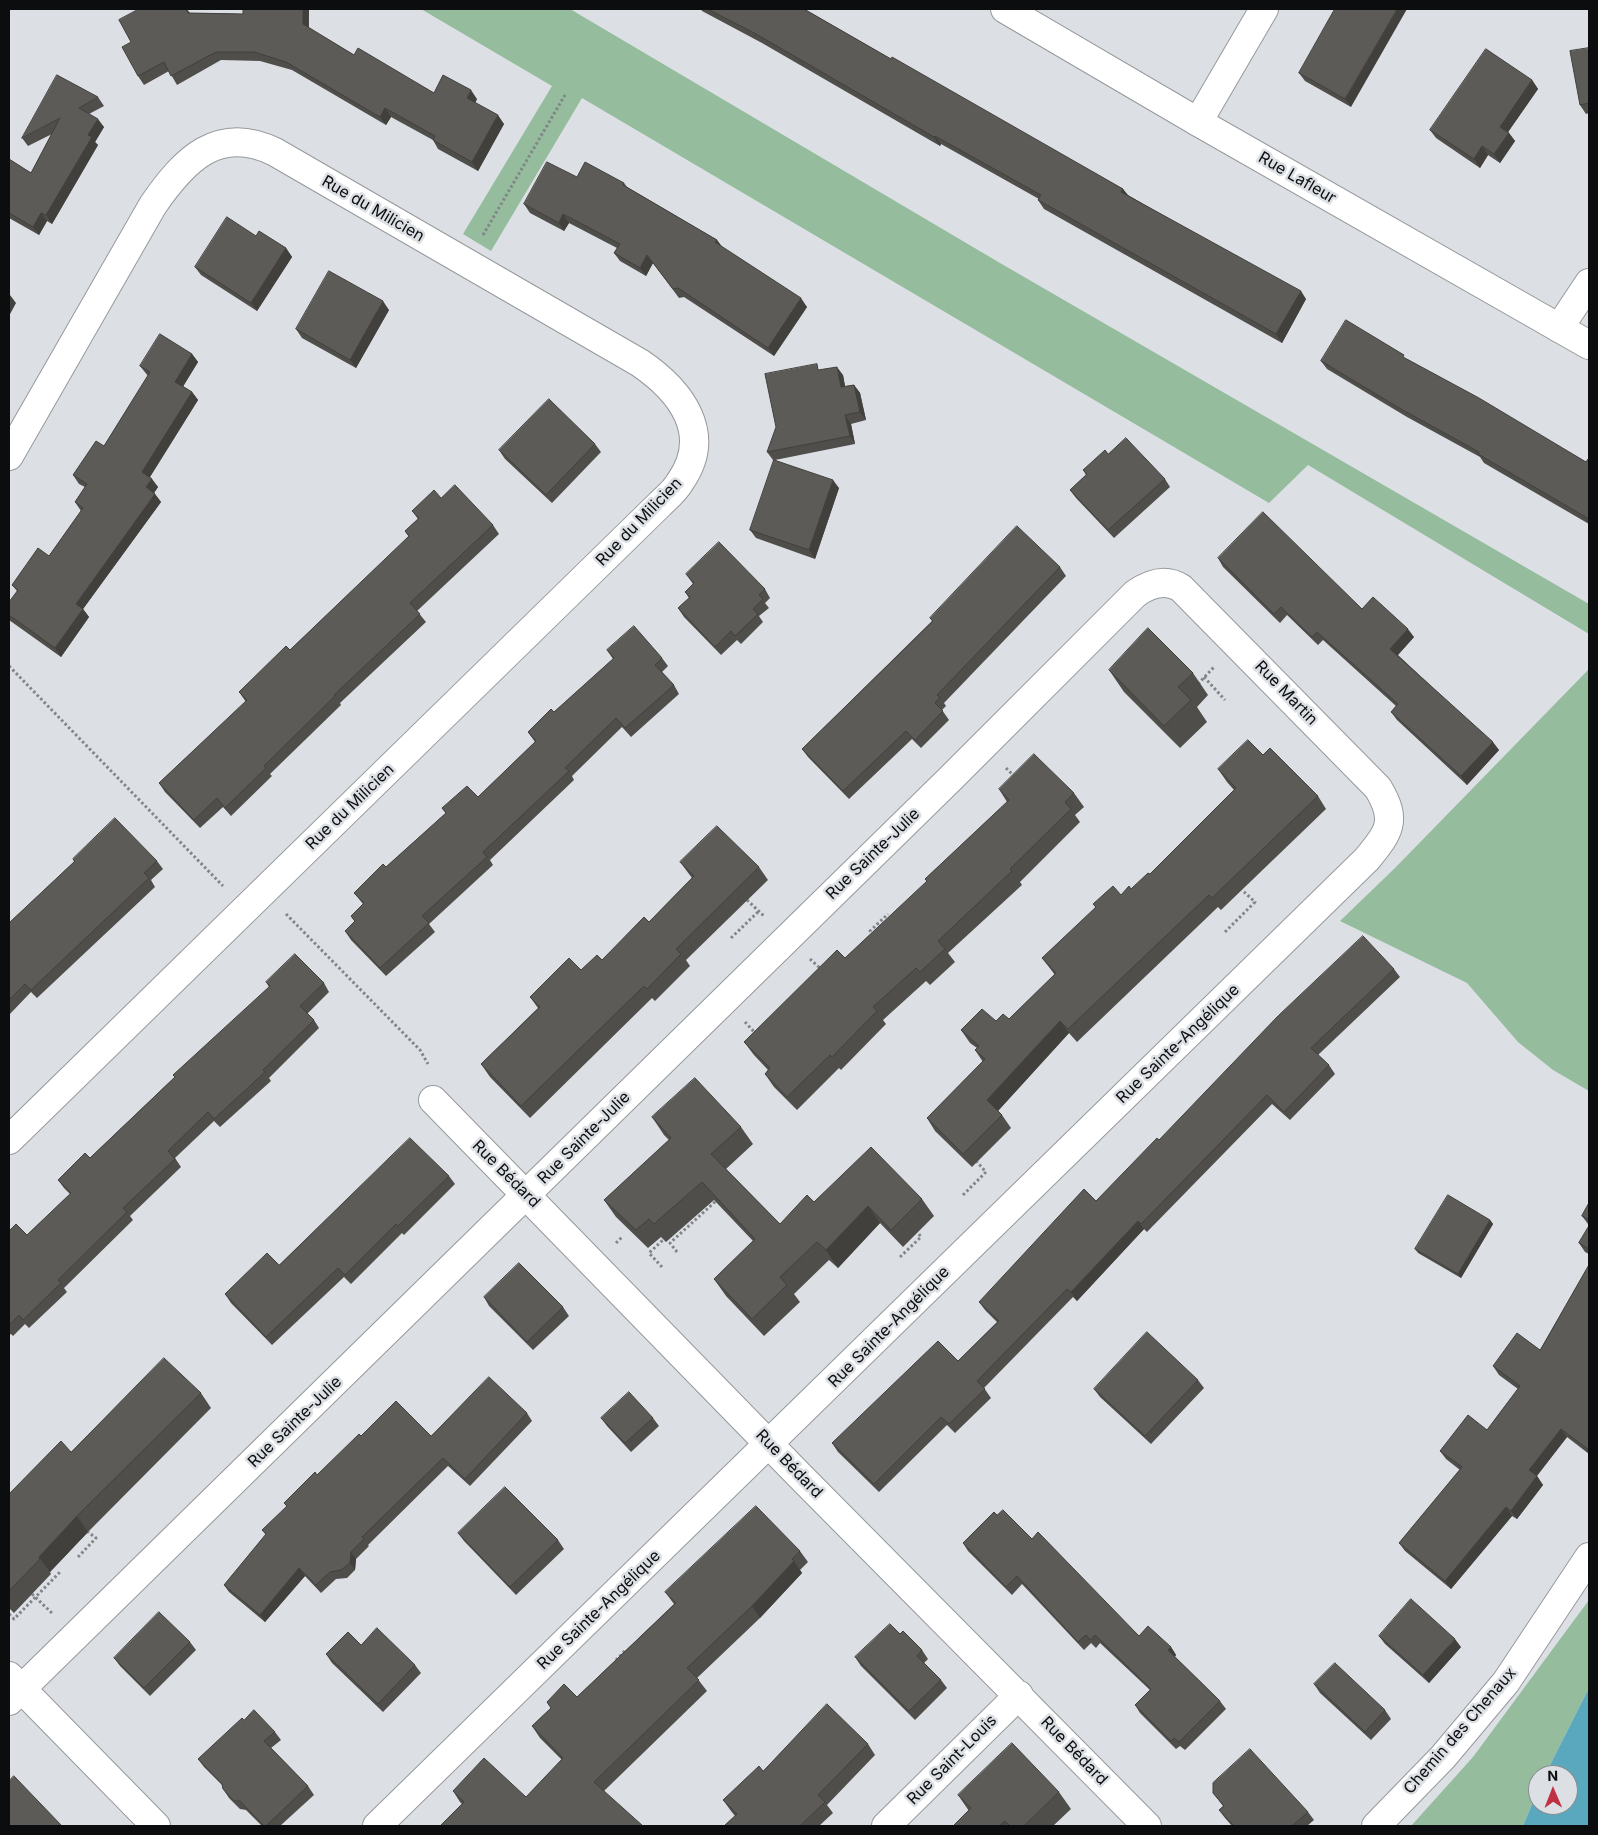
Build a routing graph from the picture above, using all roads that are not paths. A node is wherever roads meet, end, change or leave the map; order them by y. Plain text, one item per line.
1 (1005, 9) edge
2 (1264, 9) edge
3 (1198, 122) junction
4 (1589, 283) edge
5 (1559, 328) junction
6 (1589, 345) edge
7 (9, 456) edge
8 (1163, 583) joint
9 (1390, 821) joint
10 (432, 1100) dead end
11 (9, 1140) edge
12 (526, 1194) junction
13 (770, 1445) junction
14 (1589, 1557) edge
15 (13, 1689) edge
16 (1019, 1695) junction
17 (156, 1826) edge
18 (377, 1826) edge
19 (886, 1826) edge
20 (1147, 1826) edge
21 (1376, 1826) edge

1 - 3 street, Rue Lafleur
2 - 3 street
3 - 5 street, Rue Lafleur
4 - 5 street
5 - 6 street, Rue Lafleur
7 - 11 street, Rue du Milicien
8 - 9 street, Rue Martin
8 - 12 street, Rue Sainte-Julie
9 - 13 street, Rue Sainte-Angélique
10 - 12 street, Rue Bédard
12 - 13 street, Rue Bédard
12 - 15 street, Rue Sainte-Julie
13 - 16 street, Rue Bédard
13 - 18 street, Rue Sainte-Angélique
14 - 21 street, Chemin des Chenaux
15 - 17 street
16 - 19 street, Rue Saint-Louis
16 - 20 street, Rue Bédard

